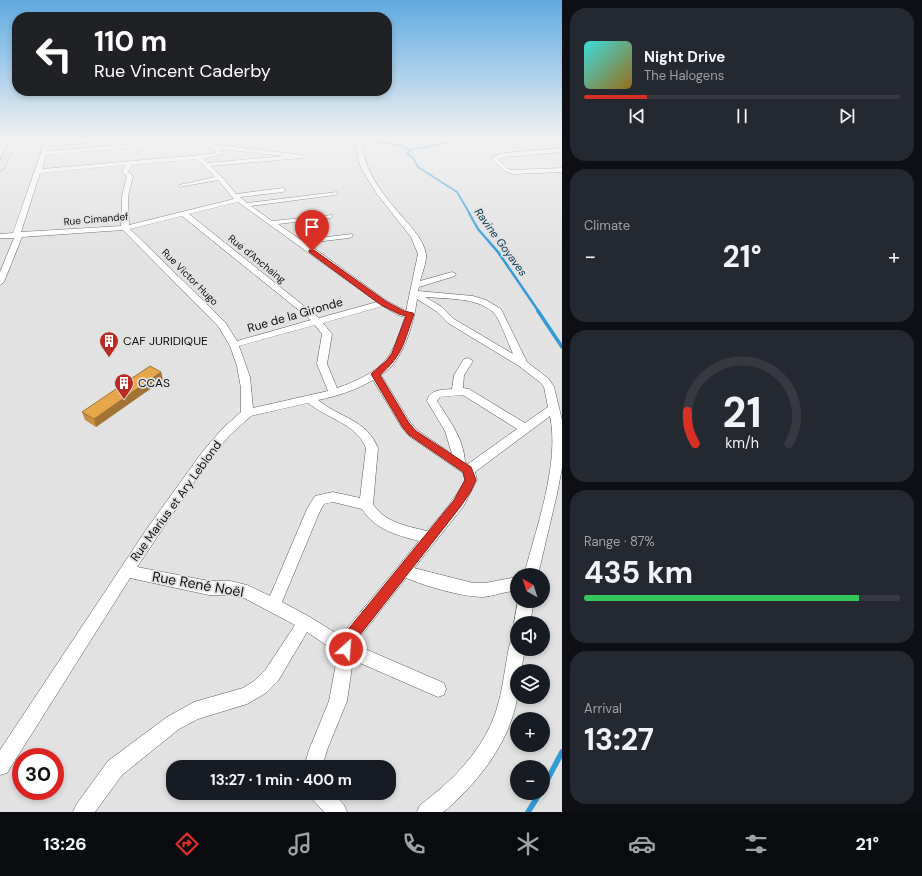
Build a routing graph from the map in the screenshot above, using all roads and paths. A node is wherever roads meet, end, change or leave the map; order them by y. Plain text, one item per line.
1 (34, 176) edge
2 (130, 176) edge
3 (369, 176) edge
4 (220, 178) joint
5 (181, 186) dead end
6 (283, 190) dead end
7 (335, 193) dead end
8 (236, 198) junction
9 (245, 205) junction
10 (184, 214) junction
11 (330, 216) dead end
12 (271, 223) junction
13 (125, 228) junction
14 (17, 235) junction
15 (0, 236) edge
16 (349, 236) dead end
17 (300, 242) junction
18 (452, 274) dead end
19 (0, 282) edge
20 (414, 289) junction
21 (384, 303) junction
22 (410, 314) junction
23 (317, 321) junction
24 (235, 344) junction
25 (468, 361) dead end
26 (523, 364) junction
27 (375, 374) junction
28 (458, 390) junction
29 (334, 393) junction
30 (309, 398) junction
31 (554, 408) junction
32 (247, 413) junction
33 (525, 429) junction
34 (463, 467) junction
35 (366, 505) junction
36 (430, 538) junction
37 (533, 568) edge
38 (405, 570) junction
39 (126, 571) junction
40 (510, 584) edge
41 (274, 606) junction
42 (305, 622) junction
43 (346, 649) junction
44 (515, 656) edge
45 (438, 689) dead end
46 (314, 760) edge
47 (0, 766) edge
48 (326, 800) edge
49 (83, 812) edge
50 (337, 812) edge
51 (427, 812) edge

1 - 14 street
2 - 13 street
3 - 20 street, Rue Marius et Ary Leblond
4 - 5 street
4 - 8 street
6 - 8 street, Rue Cimandef
7 - 9 street
8 - 9 street
8 - 10 street, Rue Cimandef
9 - 12 street
10 - 13 street, Rue Cimandef
10 - 23 street, Rue d'Anchaing
11 - 12 street
12 - 17 street
13 - 14 street, Rue Cimandef
13 - 24 street, Rue Victor Hugo
14 - 15 street, Rue Cimandef
14 - 19 street
16 - 17 street
17 - 21 street
18 - 20 street
20 - 22 street, Rue Marius et Ary Leblond
20 - 26 street
20 - 26 street
21 - 22 street
21 - 23 street, Rue de la Gironde
22 - 27 street, Rue Marius et Ary Leblond
23 - 24 street, Rue de la Gironde
23 - 29 street
24 - 32 street, Rue Victor Hugo
25 - 28 street
26 - 31 street
27 - 29 street, Rue Marius et Ary Leblond
27 - 34 street
28 - 33 street
28 - 34 street
29 - 30 street, Rue Marius et Ary Leblond
30 - 32 street, Rue Marius et Ary Leblond
30 - 35 street
31 - 33 street
31 - 37 street
32 - 39 street, Rue Marius et Ary Leblond
33 - 34 street
34 - 36 street
35 - 36 street
35 - 41 street
36 - 38 street
38 - 40 street
38 - 43 street
39 - 41 street, Rue René Noël
39 - 47 street, Rue Marius et Ary Leblond
41 - 42 street, Rue René Noël
42 - 43 street, Rue René Noël
42 - 49 street
43 - 45 street, Rue René Noël
43 - 46 street
44 - 51 street
48 - 50 street

